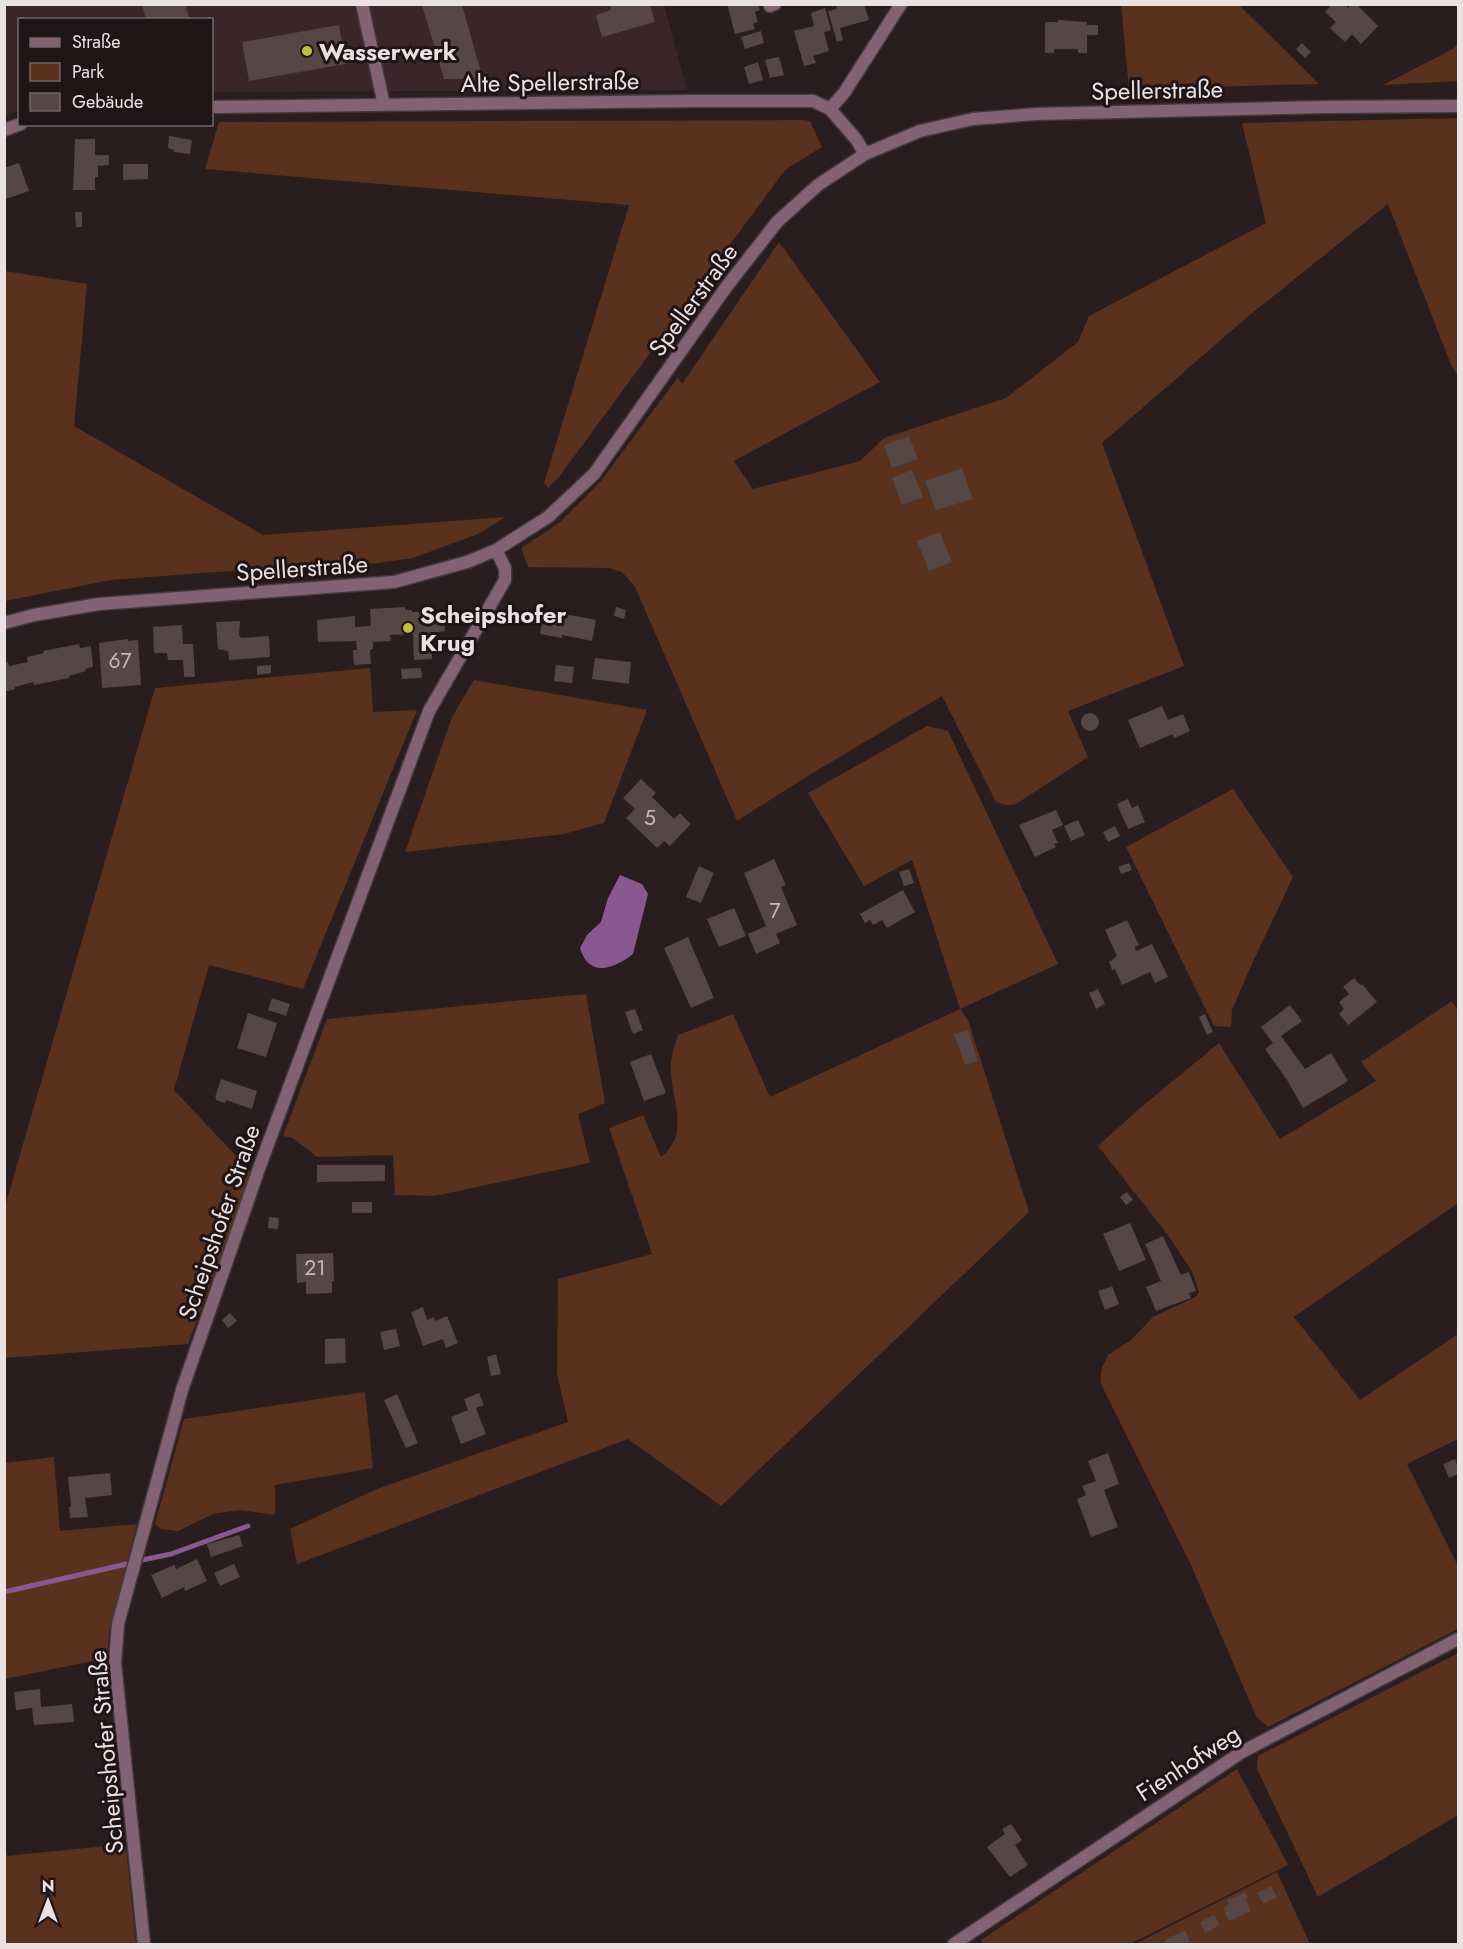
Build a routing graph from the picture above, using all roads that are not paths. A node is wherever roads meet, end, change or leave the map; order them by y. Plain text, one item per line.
1 (362, 4) edge
2 (901, 4) edge
3 (384, 105) junction
4 (213, 106) edge
5 (1458, 106) edge
6 (830, 109) junction
7 (865, 154) junction
8 (496, 550) junction
9 (4, 623) edge
10 (1458, 1639) edge
11 (144, 1944) edge
12 (954, 1944) edge

1 - 3 street
2 - 6 street
3 - 4 street, Alte Spellerstraße
3 - 6 street, Alte Spellerstraße
5 - 7 street, Spellerstraße
6 - 7 street
7 - 8 street, Spellerstraße
8 - 9 street, Spellerstraße
8 - 11 street, Scheipshofer Straße
10 - 12 street, Fienhofweg

